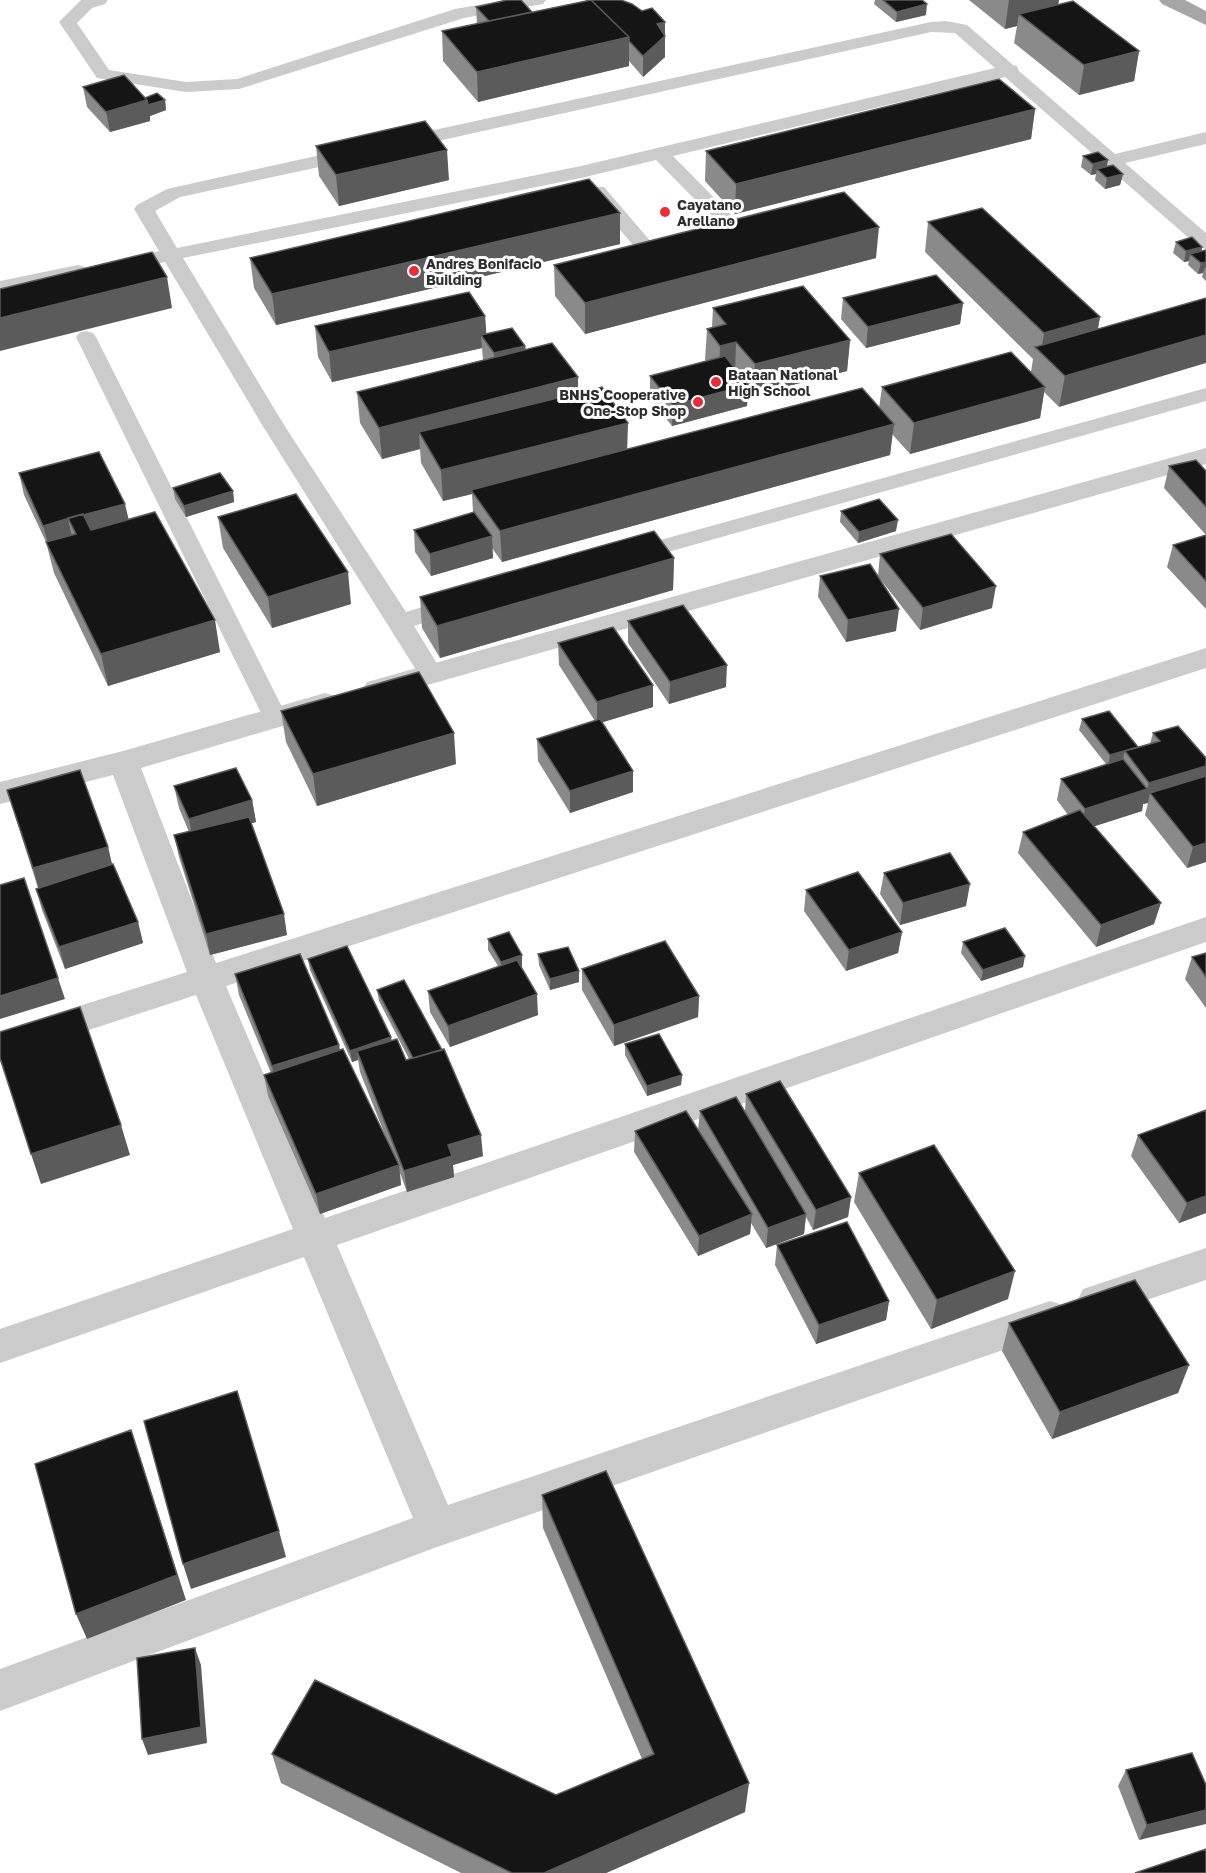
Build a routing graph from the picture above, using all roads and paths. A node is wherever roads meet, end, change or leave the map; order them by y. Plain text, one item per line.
1 (99, 0) edge
2 (537, 0) edge
3 (1169, 0) edge
4 (1206, 19) edge
5 (1011, 70) junction
6 (1206, 138) edge
7 (660, 153) junction
8 (1112, 160) junction
9 (581, 171) junction
10 (1206, 243) edge
11 (171, 255) junction
12 (138, 261) edge
13 (94, 269) edge
14 (0, 287) edge
15 (86, 337) dead end
16 (1206, 394) edge
17 (1206, 456) edge
18 (604, 563) edge
19 (478, 599) edge
20 (400, 622) junction
21 (1206, 658) edge
22 (432, 675) junction
23 (275, 717) junction
24 (123, 762) junction
25 (0, 793) edge
26 (1206, 929) edge
27 (206, 979) junction
28 (0, 1045) edge
29 (314, 1237) junction
30 (1206, 1264) edge
31 (0, 1346) edge
32 (437, 1528) junction
33 (0, 1690) edge

1 - 2 lane
3 - 4 main road
5 - 7 lane
5 - 8 lane
5 - 11 lane
6 - 8 lane
7 - 9 lane
7 - 9 lane
8 - 10 lane
9 - 11 lane
11 - 12 lane
11 - 20 lane
13 - 14 lane
15 - 23 lane
16 - 18 lane
17 - 22 street
19 - 20 lane
20 - 22 lane
21 - 27 street
22 - 23 street
23 - 24 street
24 - 25 street
24 - 27 street
26 - 29 street
27 - 28 street
27 - 29 street
29 - 31 street
29 - 32 street
30 - 32 street
32 - 33 street

